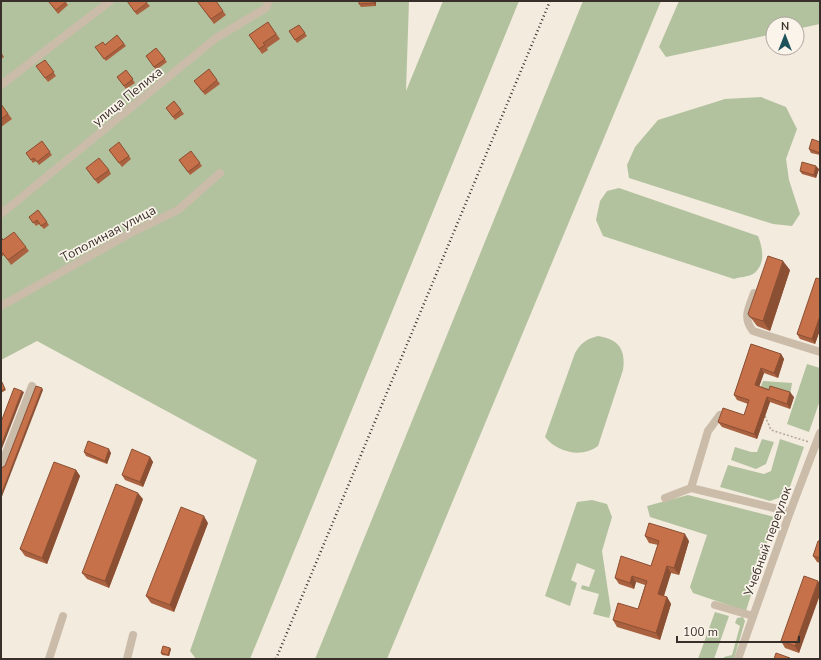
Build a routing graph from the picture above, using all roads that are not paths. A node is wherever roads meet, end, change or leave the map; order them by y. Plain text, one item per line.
1 (110, 1) edge
2 (269, 1) edge
3 (1, 85) edge
4 (220, 173) dead end
5 (1, 214) edge
6 (754, 293) edge
7 (1, 306) edge
8 (820, 352) edge
9 (32, 386) dead end
10 (720, 415) edge
11 (820, 434) edge
12 (1, 466) edge
13 (691, 488) junction
14 (664, 498) dead end
15 (790, 512) junction
16 (715, 605) dead end
17 (63, 616) dead end
18 (753, 616) junction
19 (133, 635) dead end
20 (48, 659) edge
21 (128, 659) edge
22 (738, 659) edge

1 - 3 street
2 - 5 street, улица Пелиха
4 - 7 street, Тополиная улица
6 - 8 street
9 - 12 street
10 - 13 street
11 - 15 street, Учебный переулок
13 - 14 street
13 - 15 street
15 - 18 street, Учебный переулок
16 - 18 street
17 - 20 street
18 - 22 street, Учебный переулок
19 - 21 street

